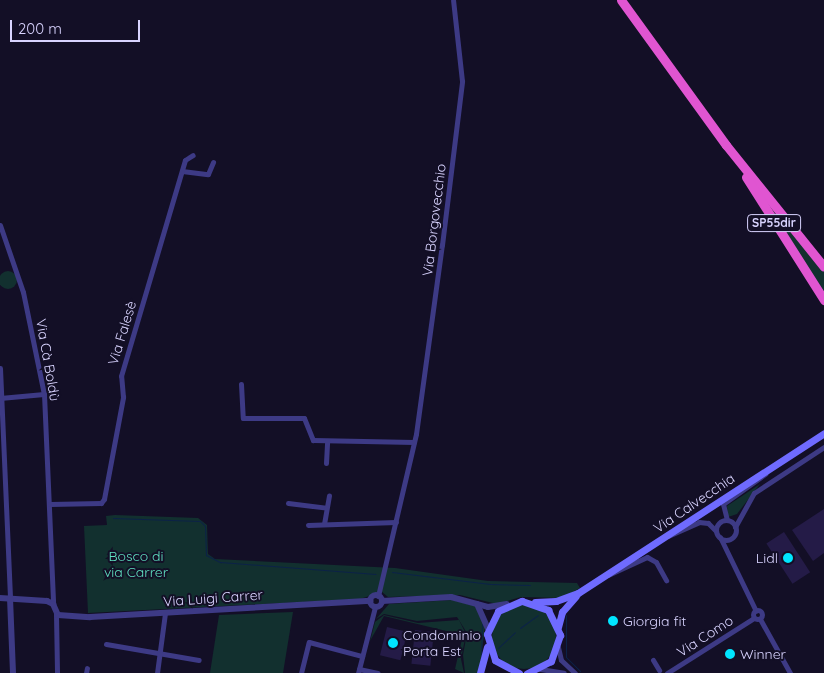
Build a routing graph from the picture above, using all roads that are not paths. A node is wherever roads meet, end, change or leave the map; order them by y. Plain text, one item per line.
1 (453, 0) edge
2 (621, 0) edge
3 (726, 145) junction
4 (182, 153) dead end
5 (193, 155) dead end
6 (185, 160) junction
7 (213, 162) dead end
8 (182, 171) junction
9 (0, 225) edge
10 (824, 267) edge
11 (824, 300) edge
12 (0, 368) edge
13 (241, 384) dead end
14 (44, 394) junction
15 (2, 398) edge
16 (824, 433) edge
17 (327, 441) junction
18 (414, 442) junction
19 (824, 447) edge
20 (326, 463) dead end
21 (773, 465) junction
22 (329, 496) dead end
23 (288, 503) dead end
24 (50, 504) junction
25 (101, 504) junction
26 (326, 508) junction
27 (101, 511) dead end
28 (740, 514) junction
29 (728, 520) junction
30 (396, 522) junction
31 (324, 524) junction
32 (308, 525) dead end
33 (735, 527) junction
34 (716, 531) junction
35 (667, 536) junction
36 (720, 537) junction
37 (731, 538) junction
38 (726, 552) junction
39 (607, 575) junction
40 (666, 580) dead end
41 (578, 593) junction
42 (0, 598) edge
43 (10, 598) junction
44 (380, 598) junction
45 (534, 602) junction
46 (53, 604) junction
47 (373, 604) junction
48 (477, 604) junction
49 (507, 604) junction
50 (165, 613) junction
51 (56, 614) junction
52 (757, 618) junction
53 (558, 627) junction
54 (488, 629) junction
55 (106, 644) dead end
56 (488, 644) junction
57 (558, 647) junction
58 (160, 653) junction
59 (362, 656) junction
60 (200, 660) dead end
61 (653, 660) dead end
62 (540, 669) junction
63 (659, 670) dead end
64 (359, 671) edge
65 (13, 673) edge
66 (57, 673) edge
67 (157, 673) edge
68 (301, 673) edge
69 (378, 673) edge
70 (480, 673) edge
71 (517, 673) edge
72 (527, 673) edge
73 (564, 673) edge
74 (575, 673) edge
75 (667, 673) edge
76 (790, 673) edge

1 - 18 street, Via Borgovecchio
2 - 3 highway, SP55dir
3 - 10 highway, SP55dir
3 - 11 highway, SP55dir
4 - 6 street
5 - 6 street
6 - 8 street, Via Falesè
7 - 8 street
8 - 25 street, Via Falesè
9 - 14 street, Via Cà Boldù
12 - 15 street
13 - 17 street
14 - 15 street
14 - 24 street, Via Cà Boldù
15 - 43 street
16 - 21 main road, Via Calvecchia
17 - 18 street
17 - 20 street
18 - 30 street, Via Borgovecchio
19 - 28 street
21 - 29 street
21 - 35 main road, Via Calvecchia
22 - 26 street
23 - 26 street
24 - 25 street
24 - 46 street
25 - 27 street, Via Falesè
26 - 31 street
28 - 29 street
28 - 33 street
29 - 33 street
29 - 34 street
30 - 31 street
30 - 44 street, Via Borgovecchio
31 - 32 street
33 - 37 street
34 - 35 street
34 - 36 street, Via Como
35 - 39 main road, Via Calvecchia
36 - 37 street
36 - 38 street, Via Como
37 - 38 street
38 - 52 street, Via Como
39 - 40 street
39 - 41 main road, Via Calvecchia
41 - 45 main road, Via Calvecchia
41 - 53 main road, Via Calvecchia
42 - 43 street
43 - 46 street
43 - 65 street
44 - 47 street
44 - 47 street
44 - 48 street
45 - 49 main road, Via Calvecchia
45 - 53 main road
46 - 51 street
47 - 50 street, Via Luigi Carrer
47 - 59 street
48 - 49 street
48 - 54 street
49 - 54 main road
50 - 51 street, Via Luigi Carrer
50 - 58 street
51 - 66 street
52 - 75 street, Via Como
52 - 76 street
53 - 57 main road
54 - 56 main road
55 - 58 street
56 - 70 main road
56 - 71 main road
57 - 62 main road
57 - 74 street
58 - 60 street
58 - 67 street
59 - 64 street
59 - 68 street
61 - 63 street
62 - 72 main road
62 - 73 street
64 - 69 street

